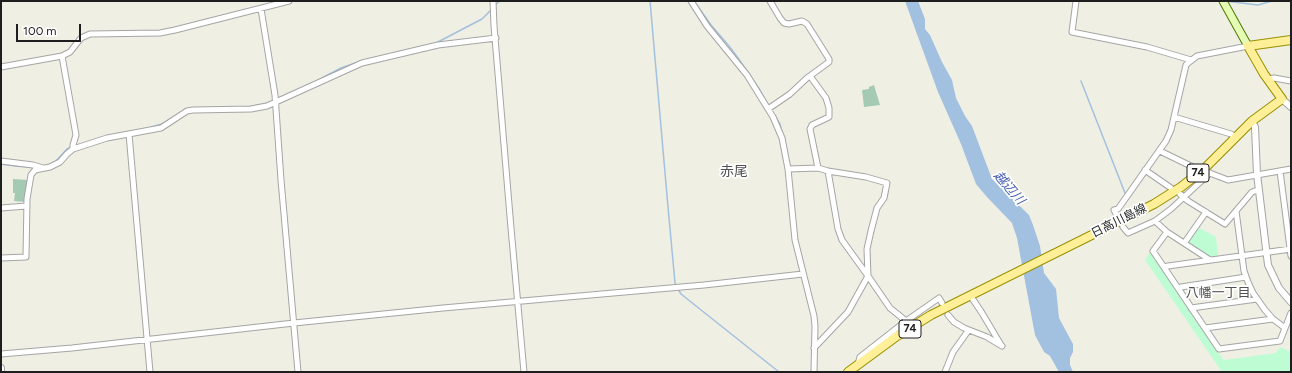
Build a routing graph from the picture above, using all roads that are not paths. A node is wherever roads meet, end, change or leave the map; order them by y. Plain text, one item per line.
1 (289, 1) edge
2 (493, 1) edge
3 (691, 1) edge
4 (770, 1) edge
5 (1076, 1) edge
6 (1223, 1) edge
7 (261, 9) junction
8 (496, 38) junction
9 (1291, 40) edge
10 (1248, 46) junction
11 (62, 56) junction
12 (1191, 60) junction
13 (1, 67) edge
14 (810, 76) junction
15 (1268, 79) junction
16 (1291, 81) edge
17 (1282, 99) junction
18 (276, 101) junction
19 (769, 108) junction
20 (1291, 108) edge
21 (1174, 117) junction
22 (1252, 121) junction
23 (129, 134) junction
24 (1236, 137) junction
25 (73, 149) junction
26 (1160, 151) junction
27 (1, 161) edge
28 (44, 168) junction
29 (818, 168) junction
30 (788, 169) junction
31 (1291, 169) edge
32 (1145, 170) junction
33 (1203, 170) junction
34 (828, 171) junction
35 (1280, 171) junction
36 (1256, 174) junction
37 (1171, 188) dead end
38 (1258, 190) junction
39 (1182, 195) junction
40 (27, 206) junction
41 (1, 208) edge
42 (1236, 211) junction
43 (1206, 212) junction
44 (1117, 216) dead end
45 (1155, 220) junction
46 (1123, 226) dead end
47 (1168, 232) junction
48 (1185, 242) junction
49 (1291, 249) edge
50 (1266, 252) junction
51 (1242, 256) junction
52 (1291, 256) edge
53 (1, 258) edge
54 (1210, 260) junction
55 (1164, 268) junction
56 (803, 274) junction
57 (868, 276) junction
58 (1246, 277) junction
59 (1178, 288) junction
60 (973, 294) junction
61 (1257, 299) junction
62 (518, 302) junction
63 (1291, 302) edge
64 (942, 303) dead end
65 (1191, 308) junction
66 (1291, 313) edge
67 (948, 315) dead end
68 (1273, 319) junction
69 (906, 321) junction
70 (294, 323) junction
71 (1205, 328) junction
72 (1285, 328) junction
73 (968, 331) junction
74 (147, 340) junction
75 (814, 348) junction
76 (1, 354) edge
77 (858, 364) junction
78 (1, 368) edge
79 (1, 372) edge
80 (150, 372) edge
81 (298, 372) edge
82 (524, 372) edge
83 (814, 372) edge
84 (848, 372) edge
85 (945, 372) edge

1 - 7 street
2 - 8 street
3 - 19 street
4 - 14 street
5 - 12 street
6 - 10 main road
7 - 11 street
7 - 18 street
8 - 18 street
8 - 62 street
9 - 10 main road
10 - 12 street
10 - 15 main road
11 - 13 street
11 - 25 street
12 - 21 street
14 - 19 street
14 - 29 street
15 - 16 street
15 - 17 main road
17 - 20 street
17 - 22 main road, 日高川島線 / 74
18 - 23 street
18 - 70 street
19 - 30 street
21 - 24 street
21 - 26 street
22 - 24 main road, 日高川島線 / 74
22 - 36 street
23 - 25 street
23 - 74 street
24 - 33 main road, 日高川島線 / 74
25 - 28 street
26 - 32 street
26 - 33 street
27 - 28 street
28 - 40 street
29 - 30 street
29 - 34 street
30 - 56 street
31 - 35 street
32 - 37 street
32 - 44 street
33 - 36 street
33 - 39 street
33 - 60 main road, 日高川島線 / 74
34 - 57 street
34 - 57 street
35 - 36 street
35 - 49 street
36 - 38 street
38 - 42 street
38 - 50 street
39 - 43 street
39 - 45 street
40 - 41 street
40 - 53 street
42 - 43 street
42 - 51 street
43 - 48 street
45 - 46 street
45 - 47 street
47 - 48 street
47 - 55 street
48 - 54 street
49 - 50 street
49 - 52 street
50 - 51 street
50 - 63 street
51 - 54 street
51 - 58 street
54 - 55 street
55 - 59 street
56 - 62 street
56 - 75 street
57 - 69 street
57 - 75 street
58 - 59 street
58 - 61 street
59 - 65 street
60 - 73 street
60 - 77 main road, 日高川島線 / 74
61 - 65 street
61 - 68 street
62 - 70 street
62 - 82 street
64 - 69 street
65 - 71 street
66 - 72 street
67 - 73 street
68 - 71 street
68 - 72 street
69 - 77 street
70 - 74 street
70 - 81 street
71 - 72 street
73 - 85 street
74 - 76 street
74 - 80 street
75 - 83 street
77 - 84 main road, 日高川島線 / 74
78 - 79 street

